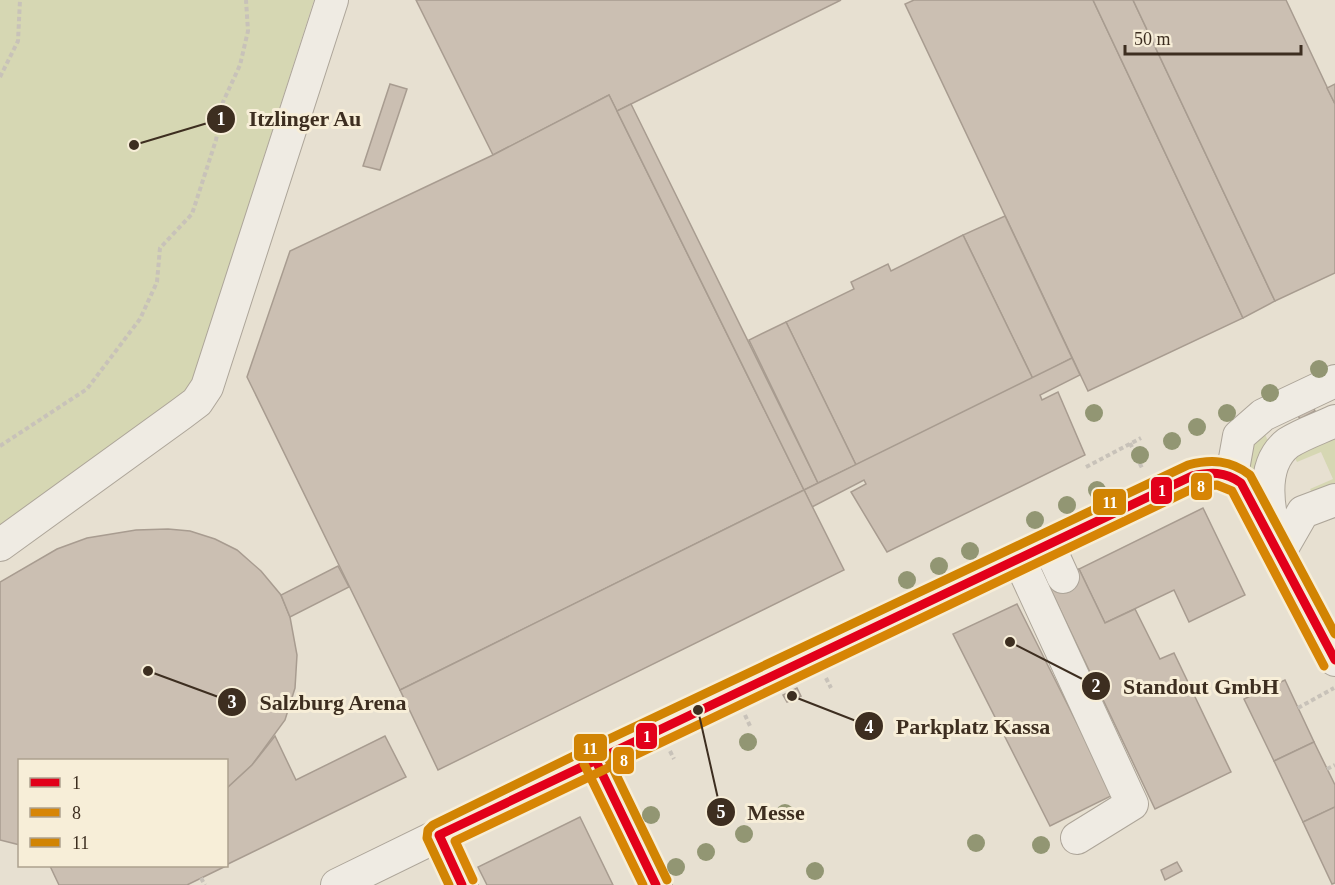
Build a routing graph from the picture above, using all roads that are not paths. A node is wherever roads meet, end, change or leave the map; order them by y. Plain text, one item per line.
1 (332, 0) edge
2 (1335, 381) edge
3 (1335, 420) edge
4 (1218, 474) junction
5 (1335, 500) edge
6 (1048, 544) junction
7 (0, 545) edge
8 (1279, 554) junction
9 (1019, 559) junction
10 (1063, 577) dead end
11 (1335, 660) edge
12 (595, 759) junction
13 (439, 835) junction
14 (1077, 837) dead end
15 (337, 885) edge
16 (462, 885) edge
17 (656, 885) edge

1 - 7 street
2 - 4 street
3 - 8 street
4 - 6 street
4 - 8 street
5 - 8 street
6 - 9 street
6 - 10 street
8 - 11 street
9 - 12 street
9 - 14 street
12 - 13 street
12 - 17 street
13 - 15 street
13 - 16 street

